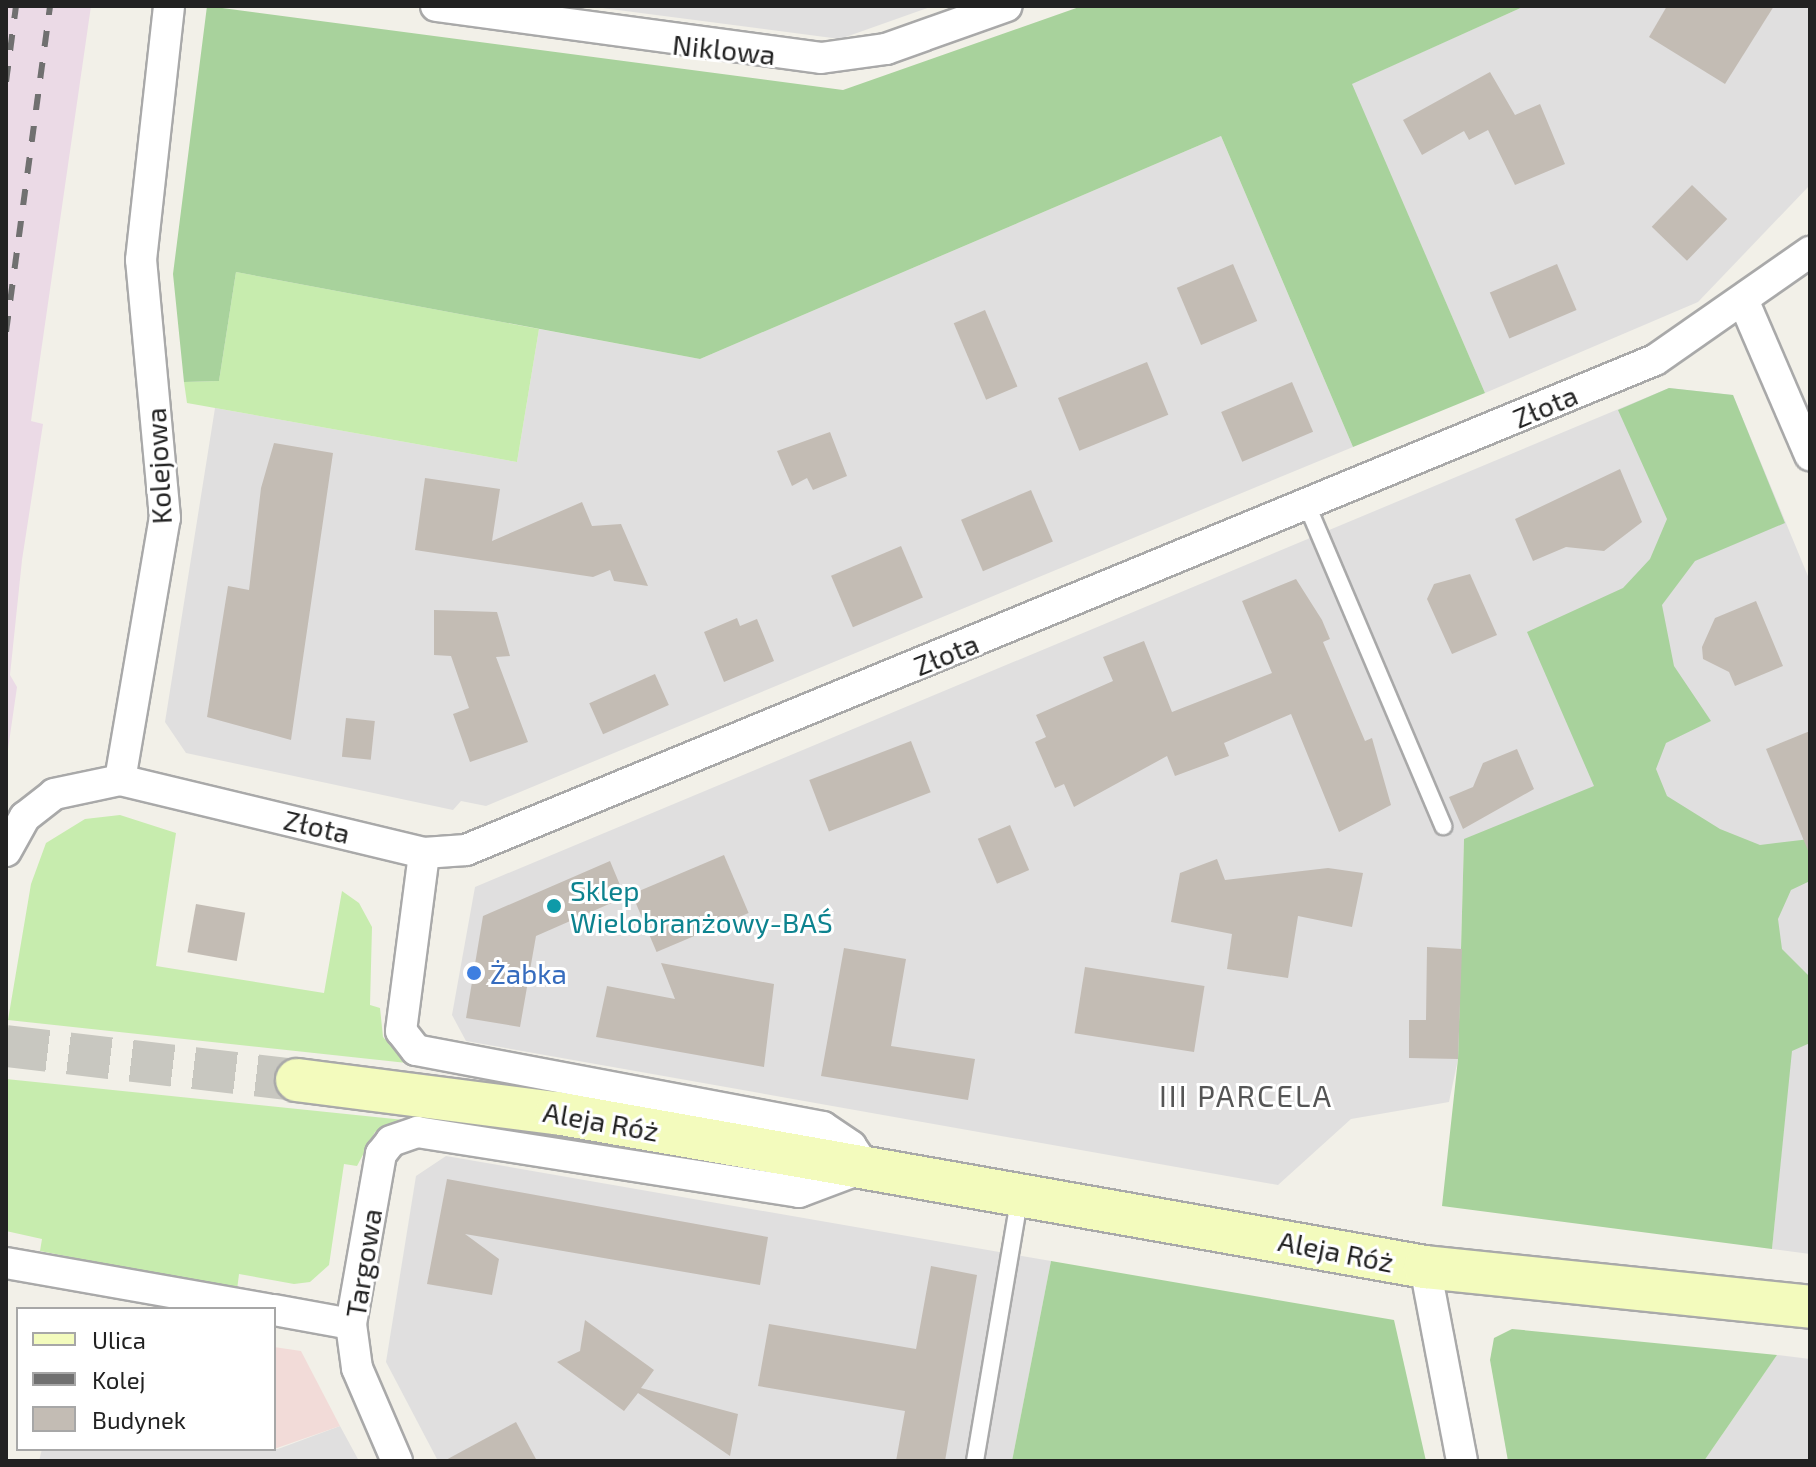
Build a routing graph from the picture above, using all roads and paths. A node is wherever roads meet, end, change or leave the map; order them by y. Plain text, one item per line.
1 (169, 6) edge
2 (436, 6) edge
3 (1007, 6) edge
4 (1810, 252) edge
5 (1744, 302) junction
6 (1810, 455) edge
7 (1307, 505) junction
8 (120, 780) junction
9 (1443, 826) dead end
10 (6, 851) edge
11 (424, 853) junction
12 (316, 1082) tunnel mouth
13 (381, 1154) joint
14 (865, 1167) junction
15 (1020, 1195) junction
16 (6, 1263) edge
17 (1425, 1267) junction
18 (254, 1307) edge
19 (1810, 1307) edge
20 (276, 1311) edge
21 (351, 1324) junction
22 (397, 1461) edge
23 (975, 1461) edge
24 (1462, 1461) edge

1 - 8 street, Kolejowa
2 - 3 street, Niklowa
4 - 5 street, Złota
5 - 6 street
5 - 7 street, Złota
7 - 9 lane
7 - 11 street, Złota
8 - 10 street
8 - 11 street, Złota
11 - 14 street, Aleja Róż
12 - 14 street, Aleja Róż
13 - 14 street, Aleja Róż
13 - 21 street, Targowa
14 - 15 street, Aleja Róż
15 - 17 street, Aleja Róż
15 - 23 lane
16 - 18 street
17 - 19 street, Aleja Róż
17 - 24 street
20 - 21 street
21 - 22 street, Targowa

